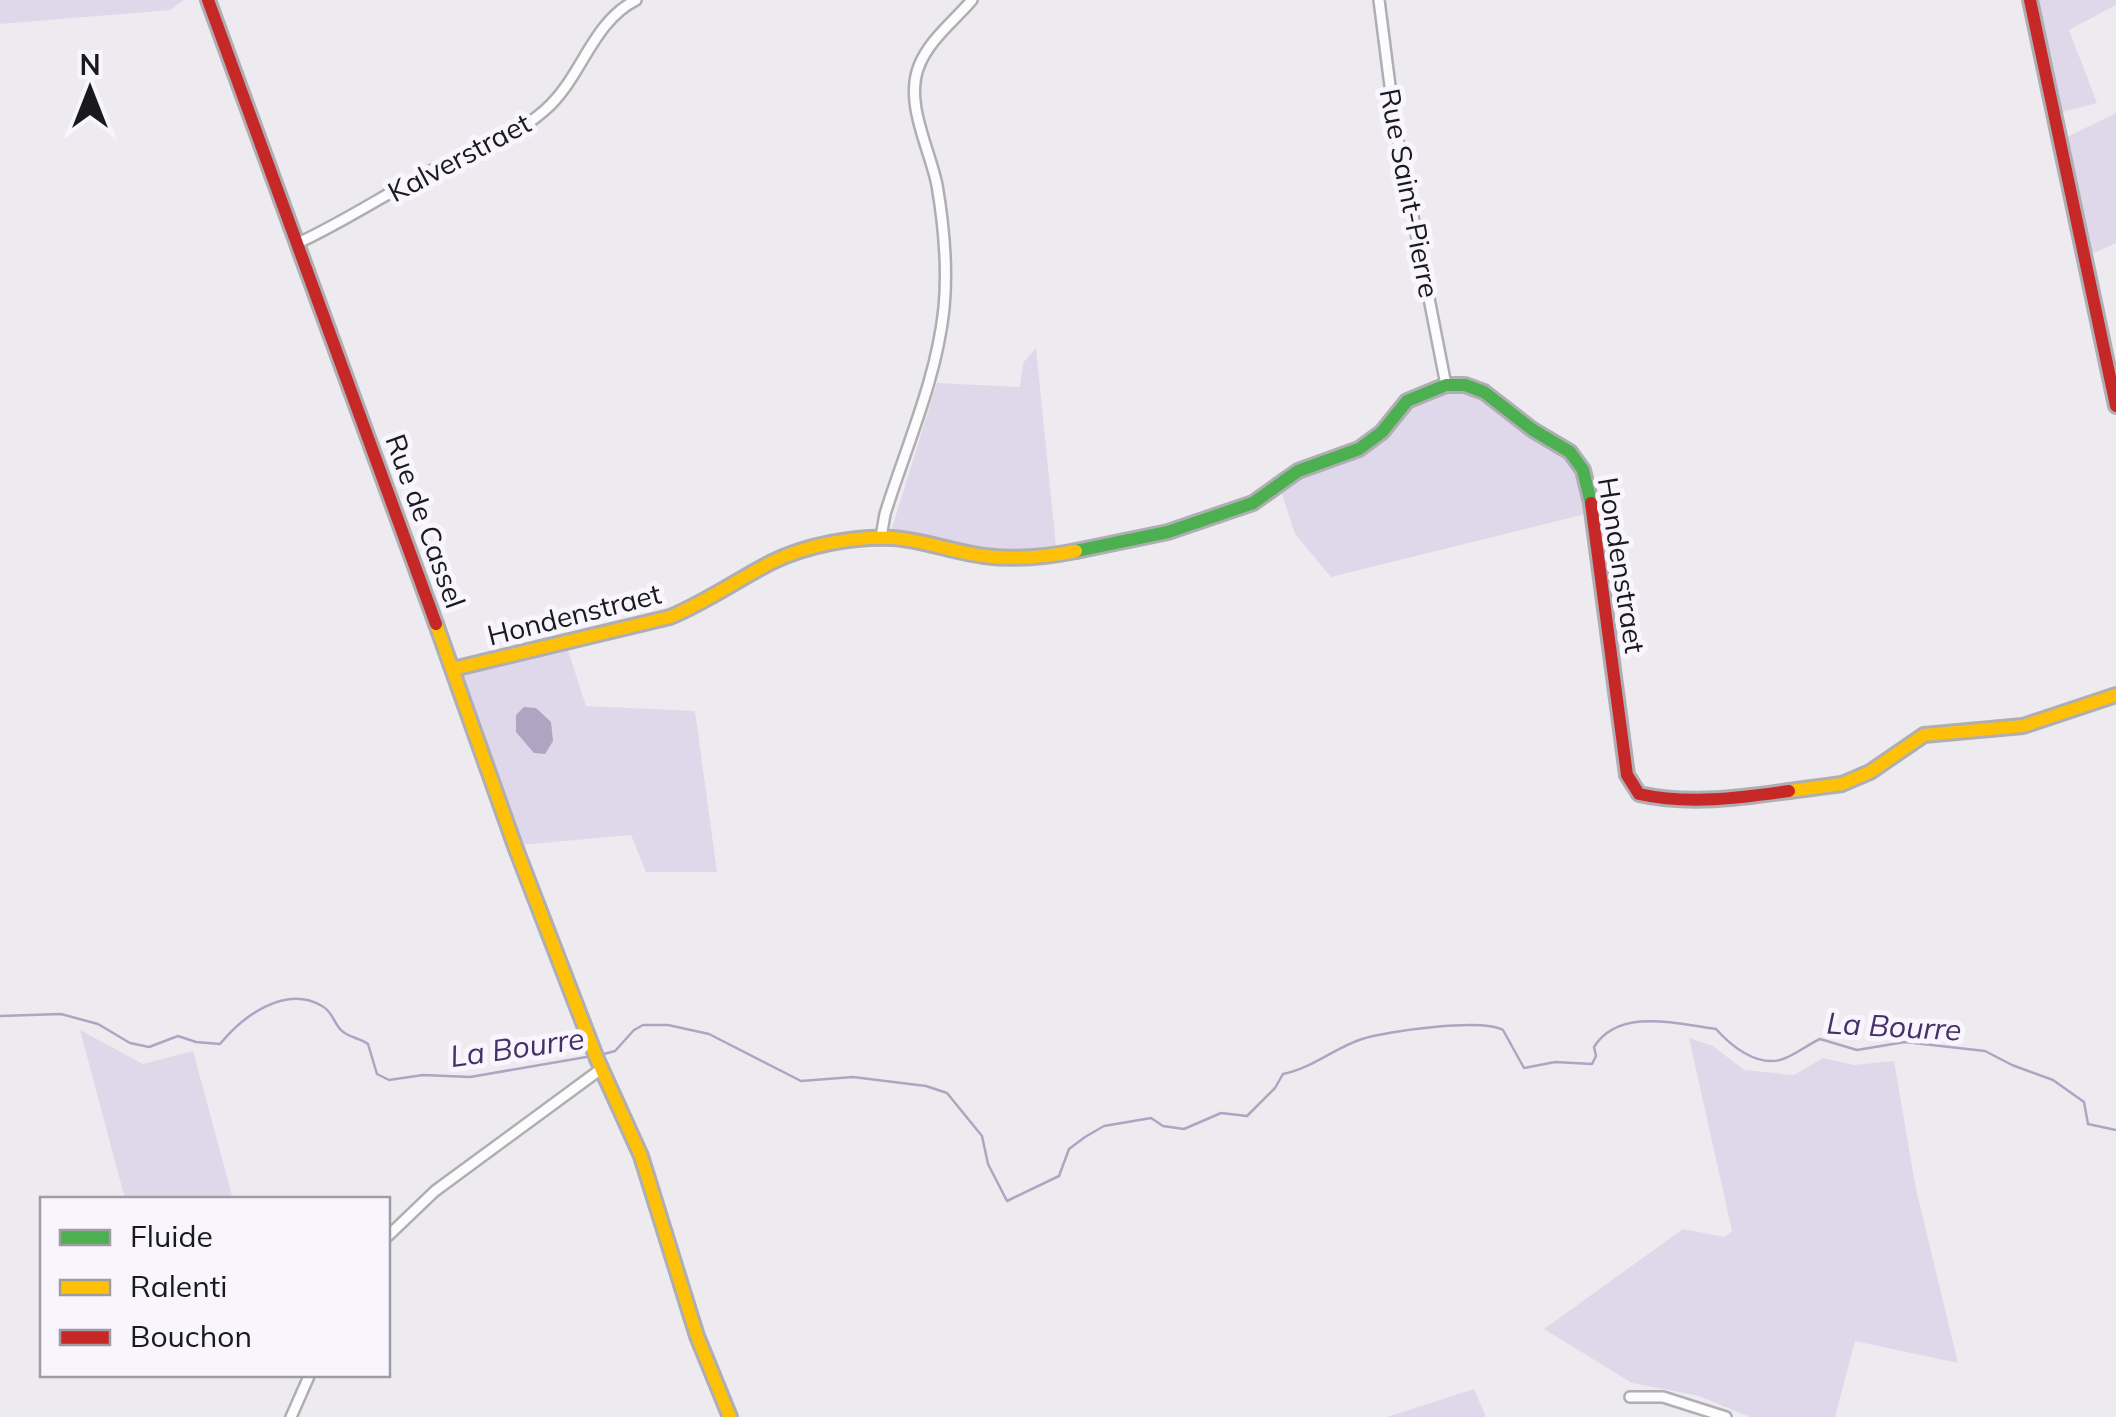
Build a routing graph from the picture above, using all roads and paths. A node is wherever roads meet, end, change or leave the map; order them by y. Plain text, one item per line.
1 (208, 0) edge
2 (636, 0) edge
3 (972, 0) edge
4 (1379, 0) edge
5 (2030, 0) edge
6 (296, 244) junction
7 (1446, 385) junction
8 (2116, 406) edge
9 (880, 538) junction
10 (453, 669) junction
11 (2116, 695) edge
12 (597, 1059) junction
13 (390, 1234) edge
14 (309, 1377) edge
15 (1630, 1396) dead end
16 (291, 1417) edge
17 (730, 1417) edge
18 (1726, 1417) edge

1 - 6 street, Rue de Cassel
2 - 6 street, Kalverstraet
3 - 9 street
4 - 7 street, Rue Saint-Pierre
5 - 8 street
6 - 10 street, Rue de Cassel
7 - 9 street, Hondenstraet
7 - 11 street, Hondenstraet
9 - 10 street, Hondenstraet
10 - 12 street, Rue de Cassel
12 - 13 street
12 - 17 street, Rue de Cassel
14 - 16 street
15 - 18 street

